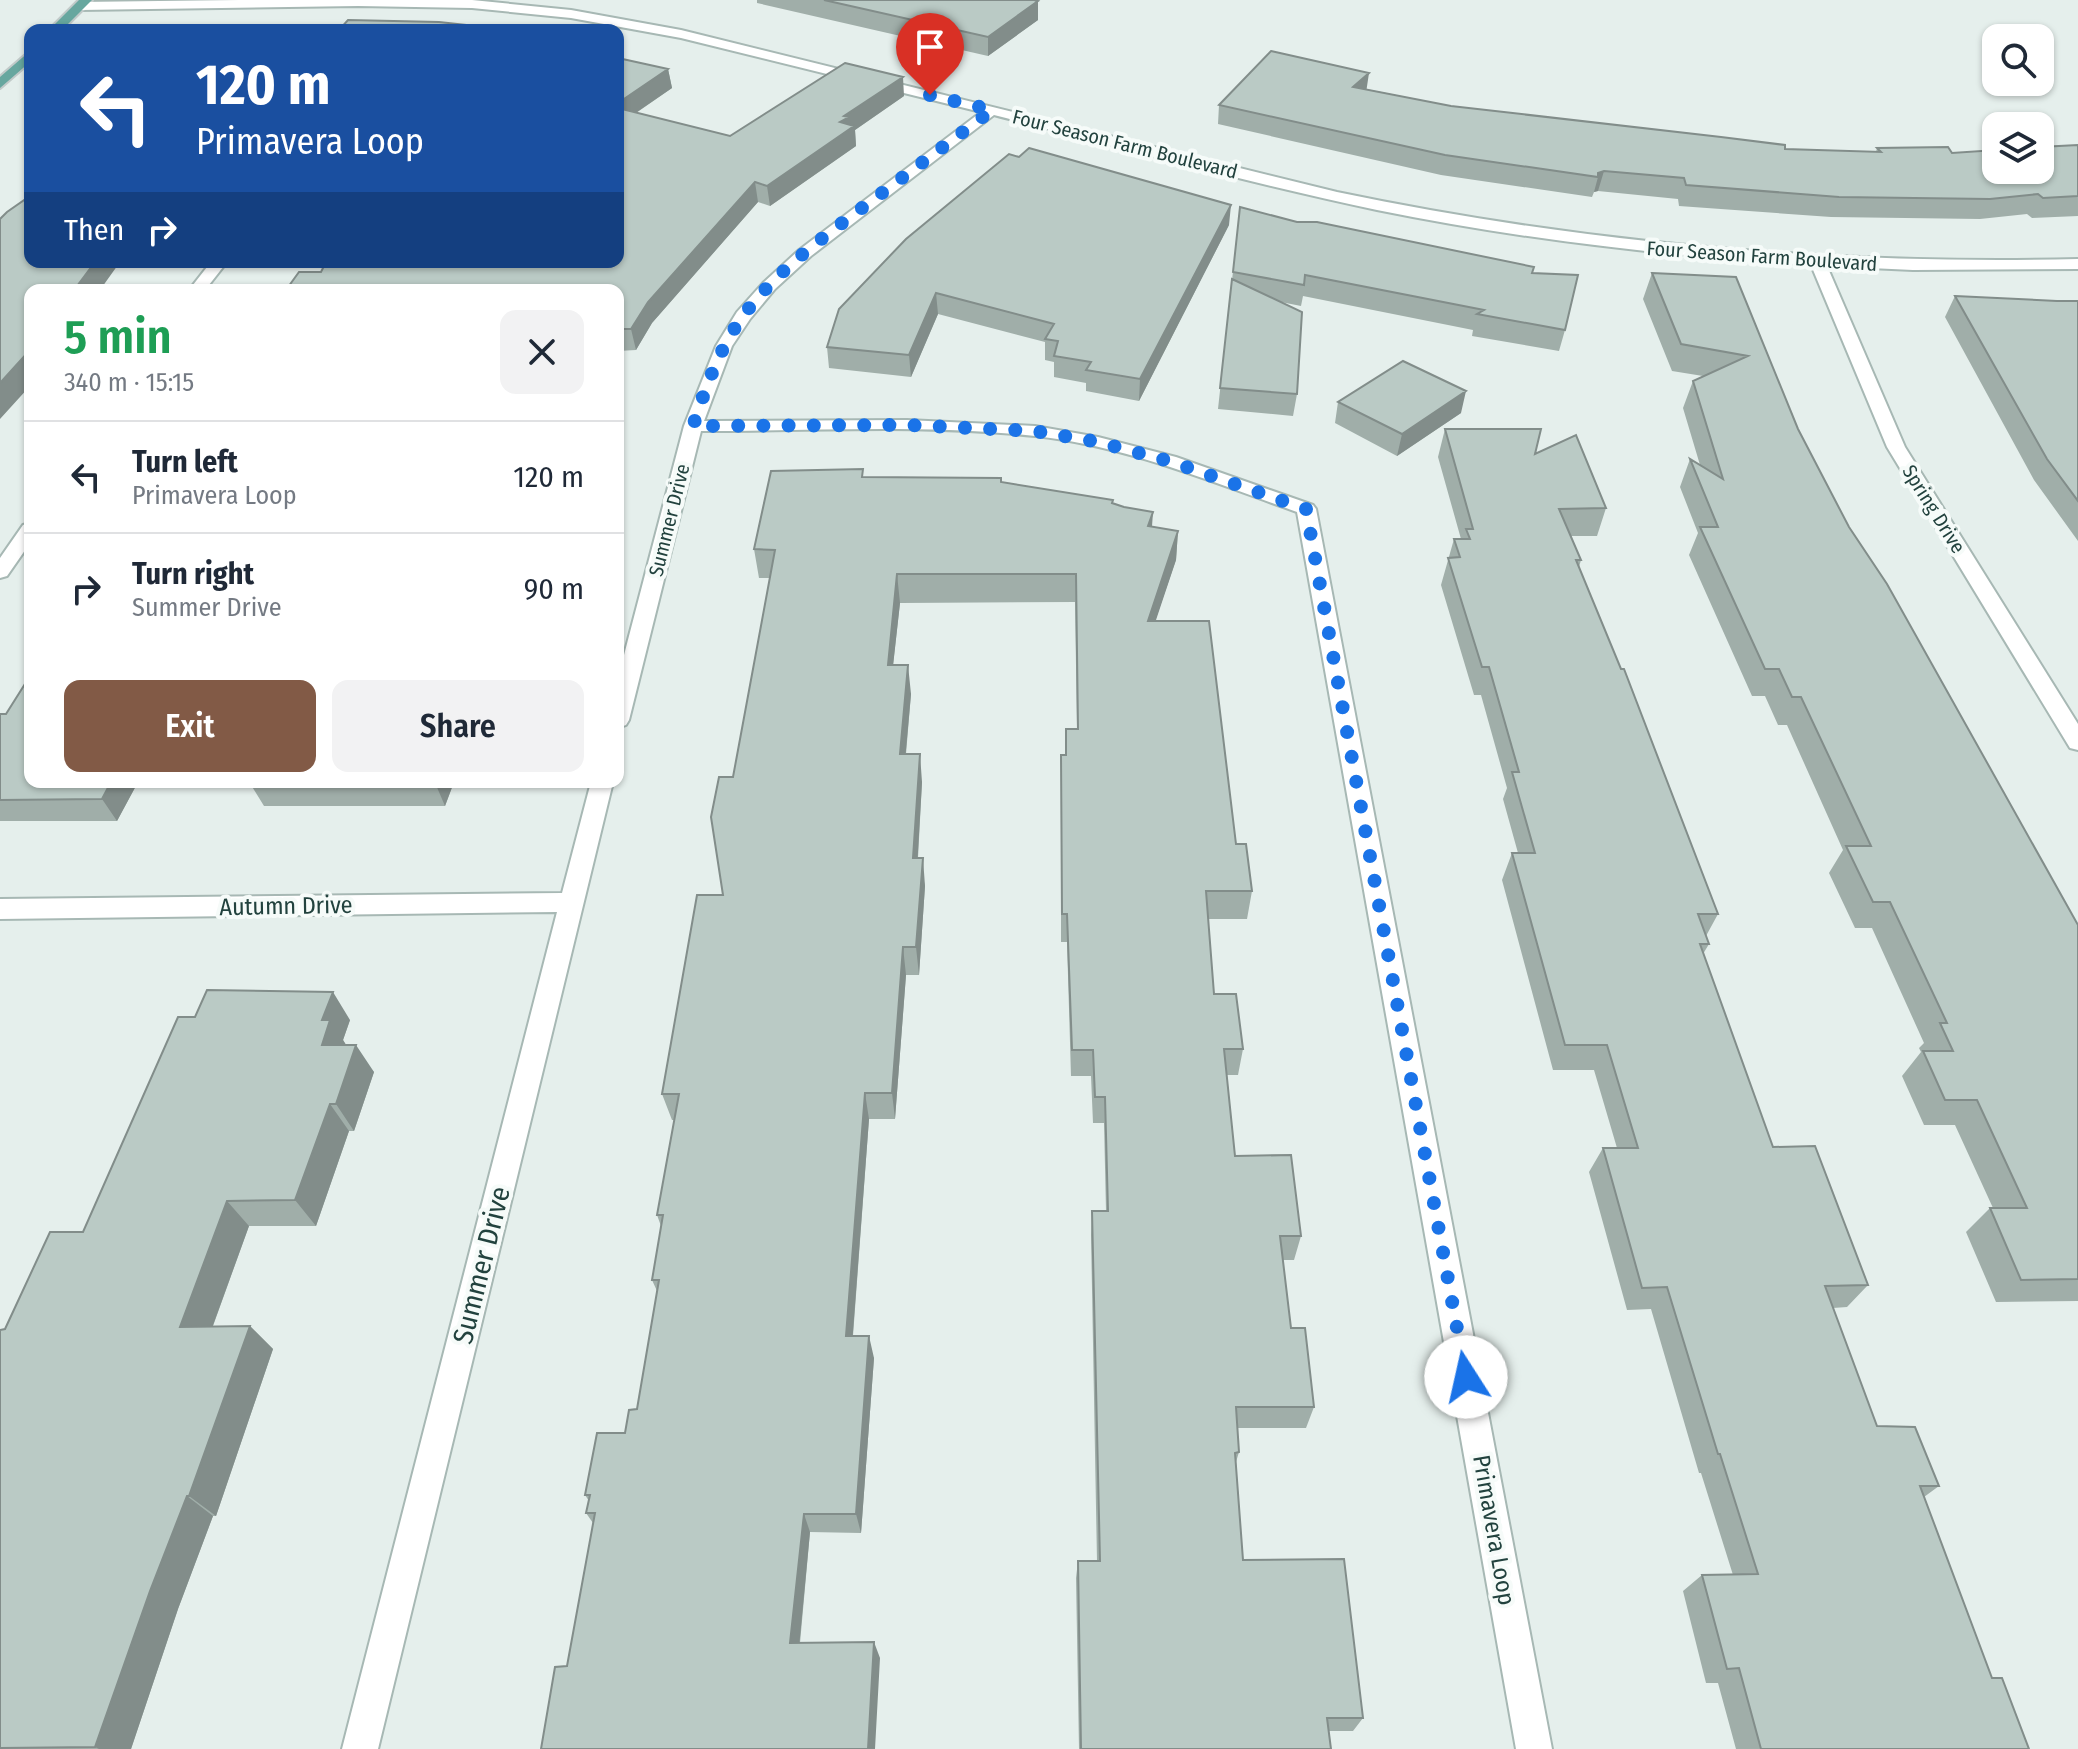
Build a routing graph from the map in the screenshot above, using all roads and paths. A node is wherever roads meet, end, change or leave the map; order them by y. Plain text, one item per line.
1 (83, 3) edge
2 (61, 24) edge
3 (620, 24) edge
4 (624, 25) edge
5 (24, 61) edge
6 (0, 84) edge
7 (992, 110) junction
8 (1818, 263) junction
9 (2078, 264) edge
10 (214, 268) edge
11 (202, 284) edge
12 (693, 426) junction
13 (24, 538) edge
14 (0, 572) edge
15 (624, 696) edge
16 (2078, 742) edge
17 (600, 788) edge
18 (571, 902) junction
19 (0, 909) edge
20 (360, 1749) edge
21 (1534, 1749) edge

1 - 2 main road
1 - 3 street, Four Season Farm Boulevard
4 - 7 street, Four Season Farm Boulevard
5 - 6 main road
7 - 8 street, Four Season Farm Boulevard
7 - 12 street, Summer Drive
8 - 9 street, Four Season Farm Boulevard
8 - 16 street, Spring Drive
10 - 11 street
12 - 15 street, Summer Drive
12 - 21 street, Primavera Loop
13 - 14 street
17 - 18 street, Summer Drive
18 - 19 street, Autumn Drive
18 - 20 street, Summer Drive

